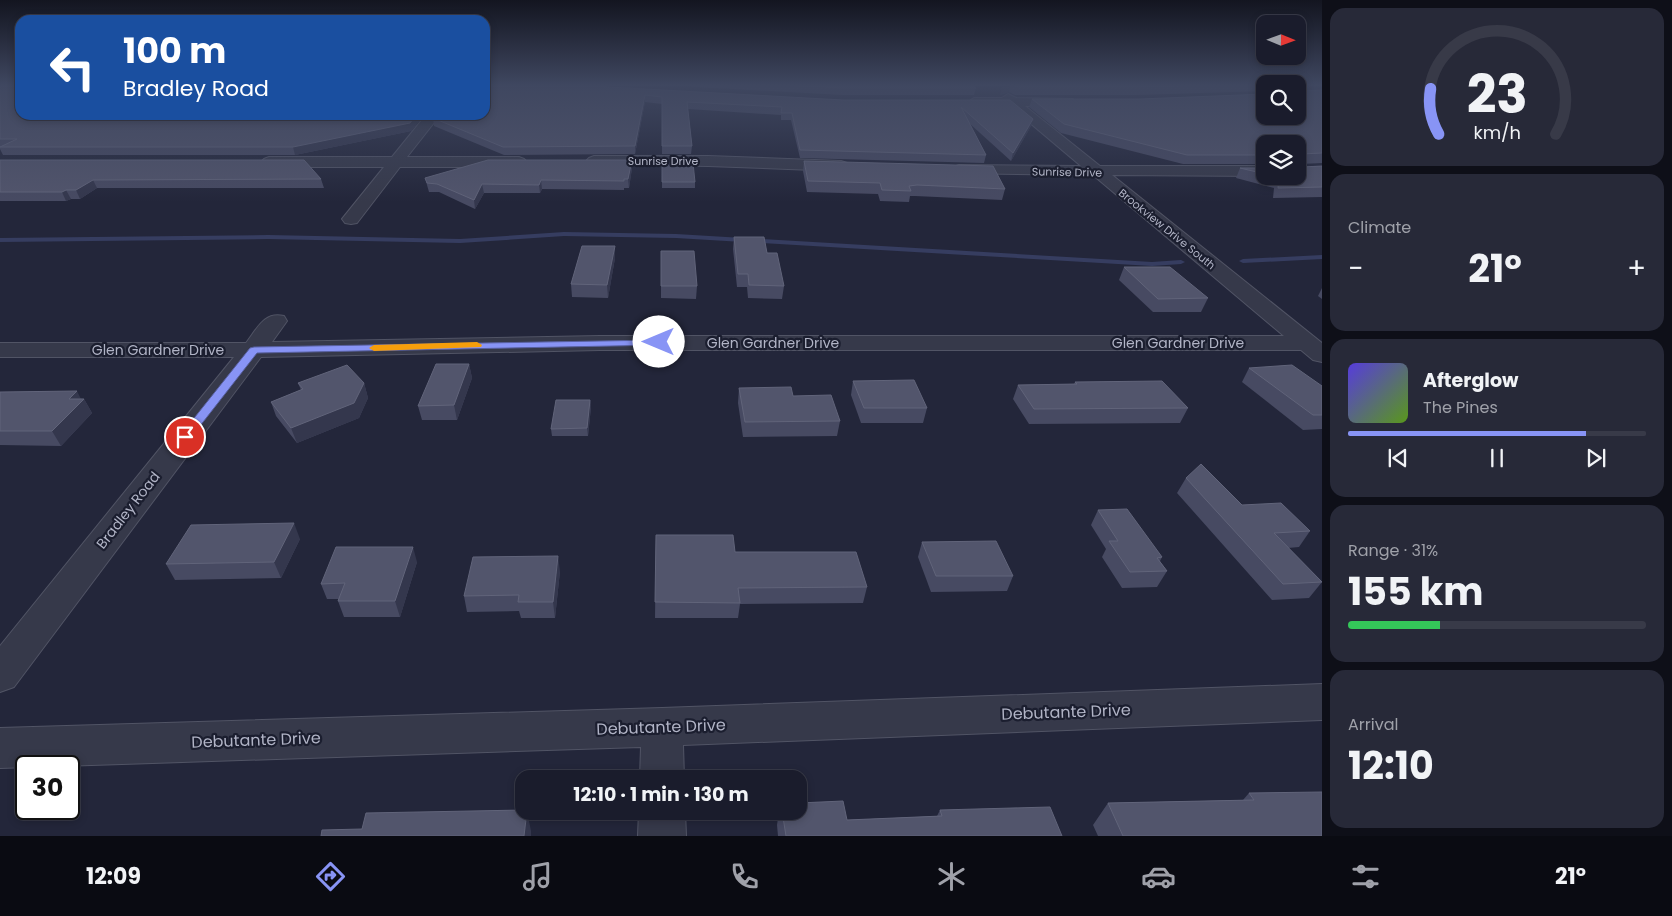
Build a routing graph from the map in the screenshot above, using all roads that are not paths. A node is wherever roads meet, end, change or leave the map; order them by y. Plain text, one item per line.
1 (427, 124) edge
2 (1039, 124) edge
3 (537, 161) edge
4 (575, 161) edge
5 (258, 162) edge
6 (397, 162) junction
7 (853, 167) edge
8 (940, 170) edge
9 (1256, 171) edge
10 (1097, 172) junction
11 (351, 220) dead end
12 (276, 321) dead end
13 (1314, 349) edge
14 (0, 350) edge
15 (254, 350) junction
16 (0, 675) edge
17 (1322, 702) edge
18 (662, 727) junction
19 (0, 748) edge
20 (662, 770) edge
21 (662, 820) edge
22 (662, 836) edge

1 - 6 street
2 - 10 street, Brookview Drive South
3 - 6 street
4 - 7 street, Sunrise Drive
5 - 6 street
6 - 11 street
8 - 10 street, Sunrise Drive
9 - 10 street, Sunrise Drive
10 - 13 street, Brookview Drive South
12 - 15 street, Bradley Road
13 - 15 street, Glen Gardner Drive
14 - 15 street, Glen Gardner Drive
15 - 16 street, Bradley Road
17 - 18 street, Debutante Drive
18 - 19 street, Debutante Drive
18 - 20 street
21 - 22 street

